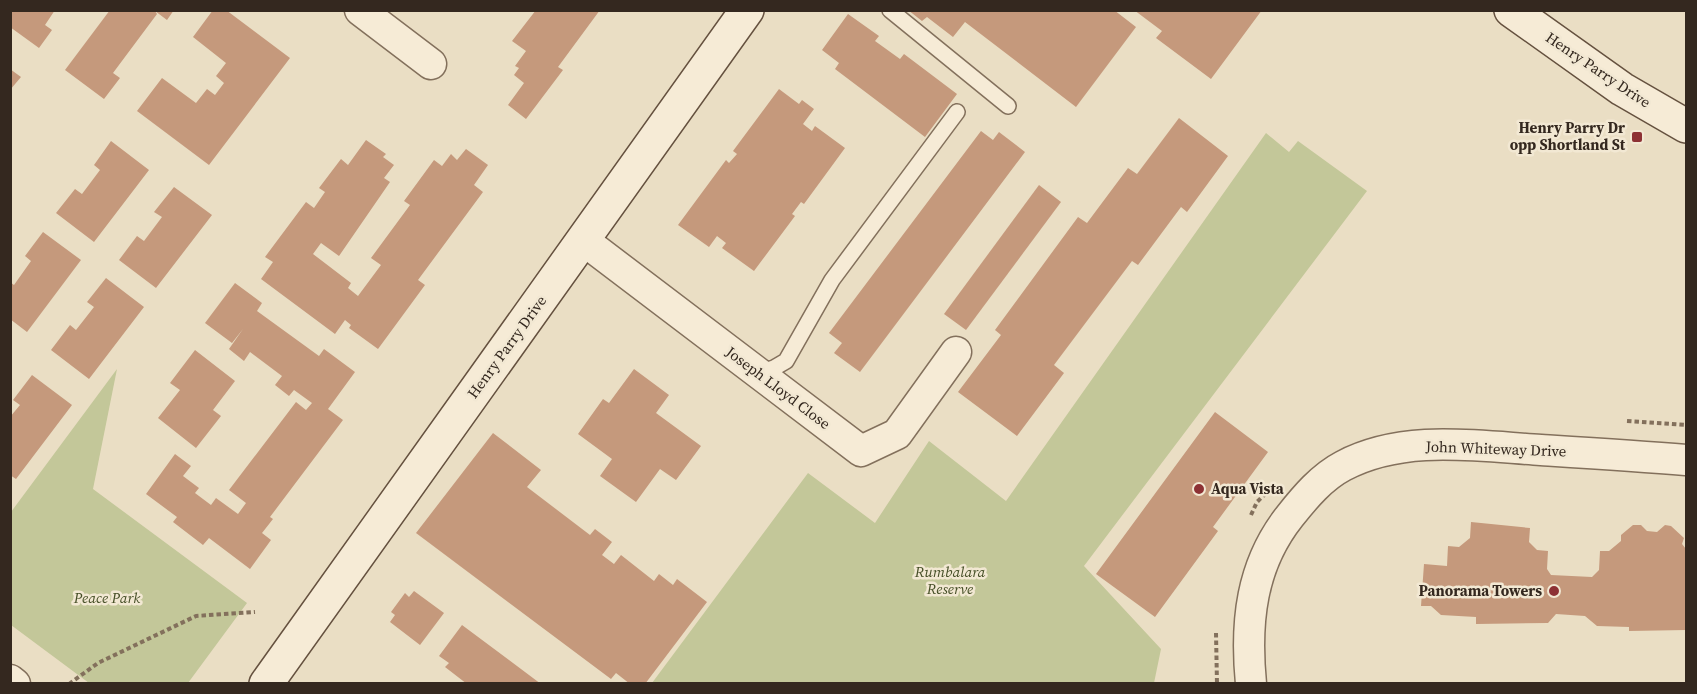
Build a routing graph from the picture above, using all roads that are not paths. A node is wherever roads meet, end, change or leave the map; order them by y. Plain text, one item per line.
1 (360, 10) edge
2 (747, 10) edge
3 (890, 10) edge
4 (1511, 10) edge
5 (431, 64) dead end
6 (1008, 106) dead end
7 (957, 112) dead end
8 (1686, 126) edge
9 (583, 240) junction
10 (956, 352) dead end
11 (758, 373) junction
12 (1686, 460) edge
13 (10, 680) edge
14 (15, 684) edge
15 (266, 684) edge
16 (1251, 684) edge

1 - 5 street
2 - 9 main road, Henry Parry Drive
3 - 6 lane
4 - 8 main road, Henry Parry Drive
7 - 11 lane
9 - 11 street, Joseph Lloyd Close
9 - 15 main road, Henry Parry Drive
10 - 11 street, Joseph Lloyd Close
12 - 16 street, John Whiteway Drive
13 - 14 street

